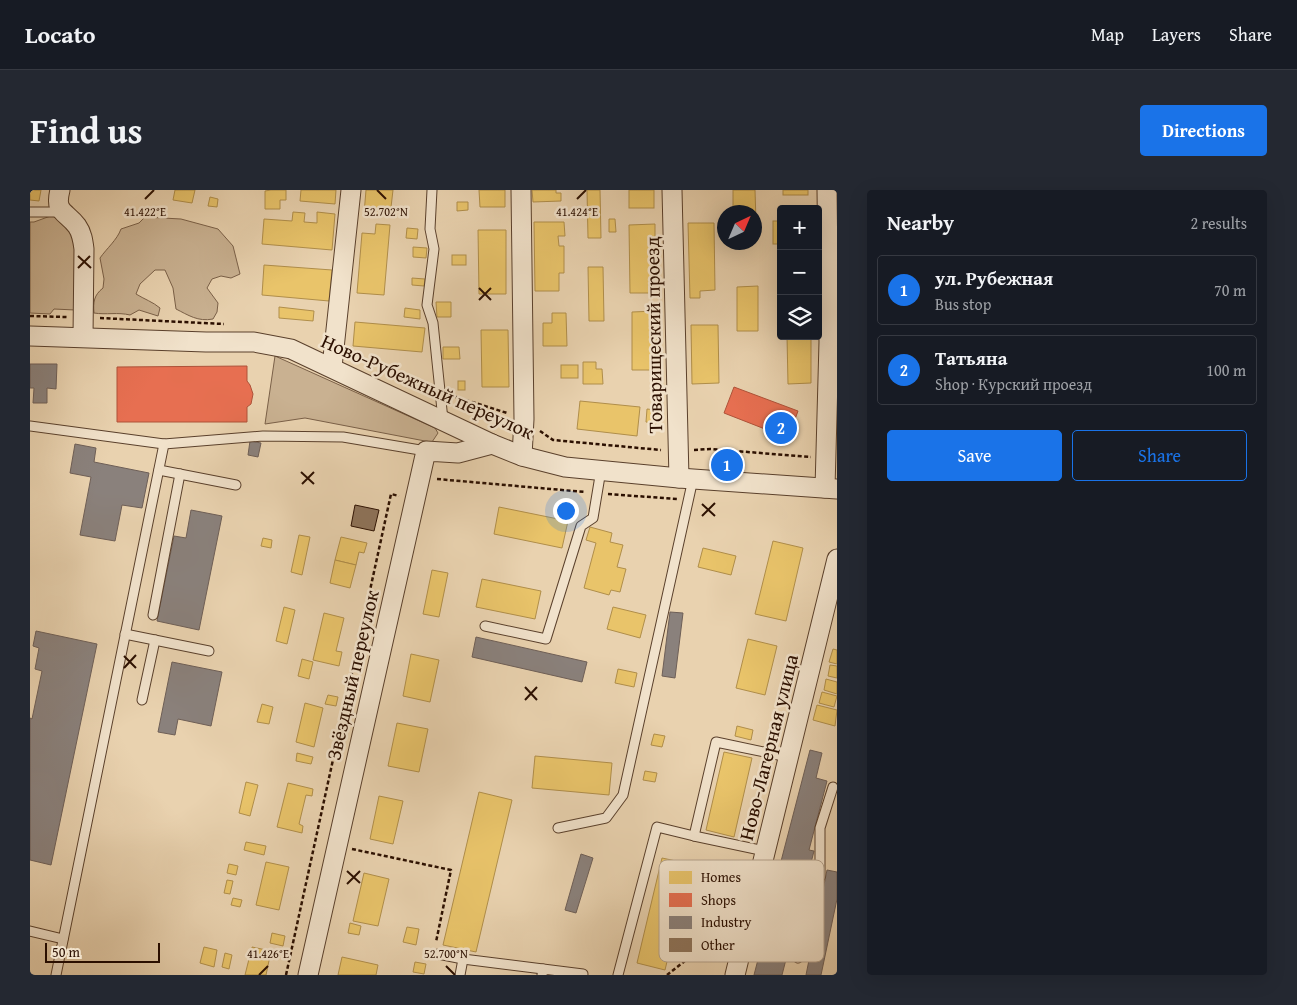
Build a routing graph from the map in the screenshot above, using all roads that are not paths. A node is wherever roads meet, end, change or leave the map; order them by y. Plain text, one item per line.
1 (60, 190) edge
2 (351, 190) edge
3 (432, 190) edge
4 (520, 190) edge
5 (672, 190) edge
6 (827, 190) edge
7 (30, 212) edge
8 (61, 212) junction
9 (30, 336) edge
10 (83, 338) junction
11 (332, 367) junction
12 (443, 421) junction
13 (30, 426) edge
14 (164, 444) junction
15 (492, 444) junction
16 (426, 451) junction
17 (522, 456) junction
18 (158, 470) junction
19 (601, 470) junction
20 (180, 474) junction
21 (686, 478) junction
22 (236, 485) dead end
23 (831, 488) edge
24 (837, 559) edge
25 (153, 615) dead end
26 (485, 626) dead end
27 (125, 634) junction
28 (155, 640) junction
29 (209, 650) dead end
30 (142, 700) dead end
31 (788, 757) junction
32 (833, 787) dead end
33 (558, 828) dead end
34 (694, 836) junction
35 (765, 851) junction
36 (763, 860) edge
37 (820, 860) edge
38 (30, 931) edge
39 (64, 939) junction
40 (438, 954) road end
41 (463, 959) junction
42 (737, 962) edge
43 (542, 972) edge
44 (56, 975) edge
45 (308, 975) edge
46 (460, 975) edge
47 (584, 975) edge
48 (618, 975) edge
49 (734, 975) edge

1 - 8 street
2 - 11 street
3 - 12 lane
4 - 17 street
5 - 21 street, Товарищеский проезд
6 - 23 street
7 - 8 lane
8 - 10 street
9 - 10 street, Ново-Рубежный переулок
10 - 11 street, Ново-Рубежный переулок
11 - 12 street, Ново-Рубежный переулок
12 - 15 street, Ново-Рубежный переулок
13 - 14 lane
14 - 16 lane
14 - 18 lane
15 - 16 street
15 - 17 street, Ново-Рубежный переулок
16 - 45 street, Звёздный переулок
17 - 19 street, Ново-Рубежный переулок
18 - 20 lane
18 - 27 lane
19 - 21 street, Ново-Рубежный переулок
19 - 26 lane
20 - 22 lane
20 - 25 lane
21 - 23 street, Ново-Рубежный переулок
21 - 33 lane
24 - 31 street, Ново-Лагерная улица
27 - 28 lane
27 - 39 lane
28 - 29 lane
28 - 30 lane
31 - 34 lane
31 - 35 street, Ново-Лагерная улица
32 - 37 lane
34 - 35 lane
34 - 48 lane
35 - 36 street, Ново-Лагерная улица
38 - 39 lane
39 - 44 lane
40 - 41 lane
41 - 43 lane
41 - 46 lane
42 - 49 street, Ново-Лагерная улица
43 - 47 lane

